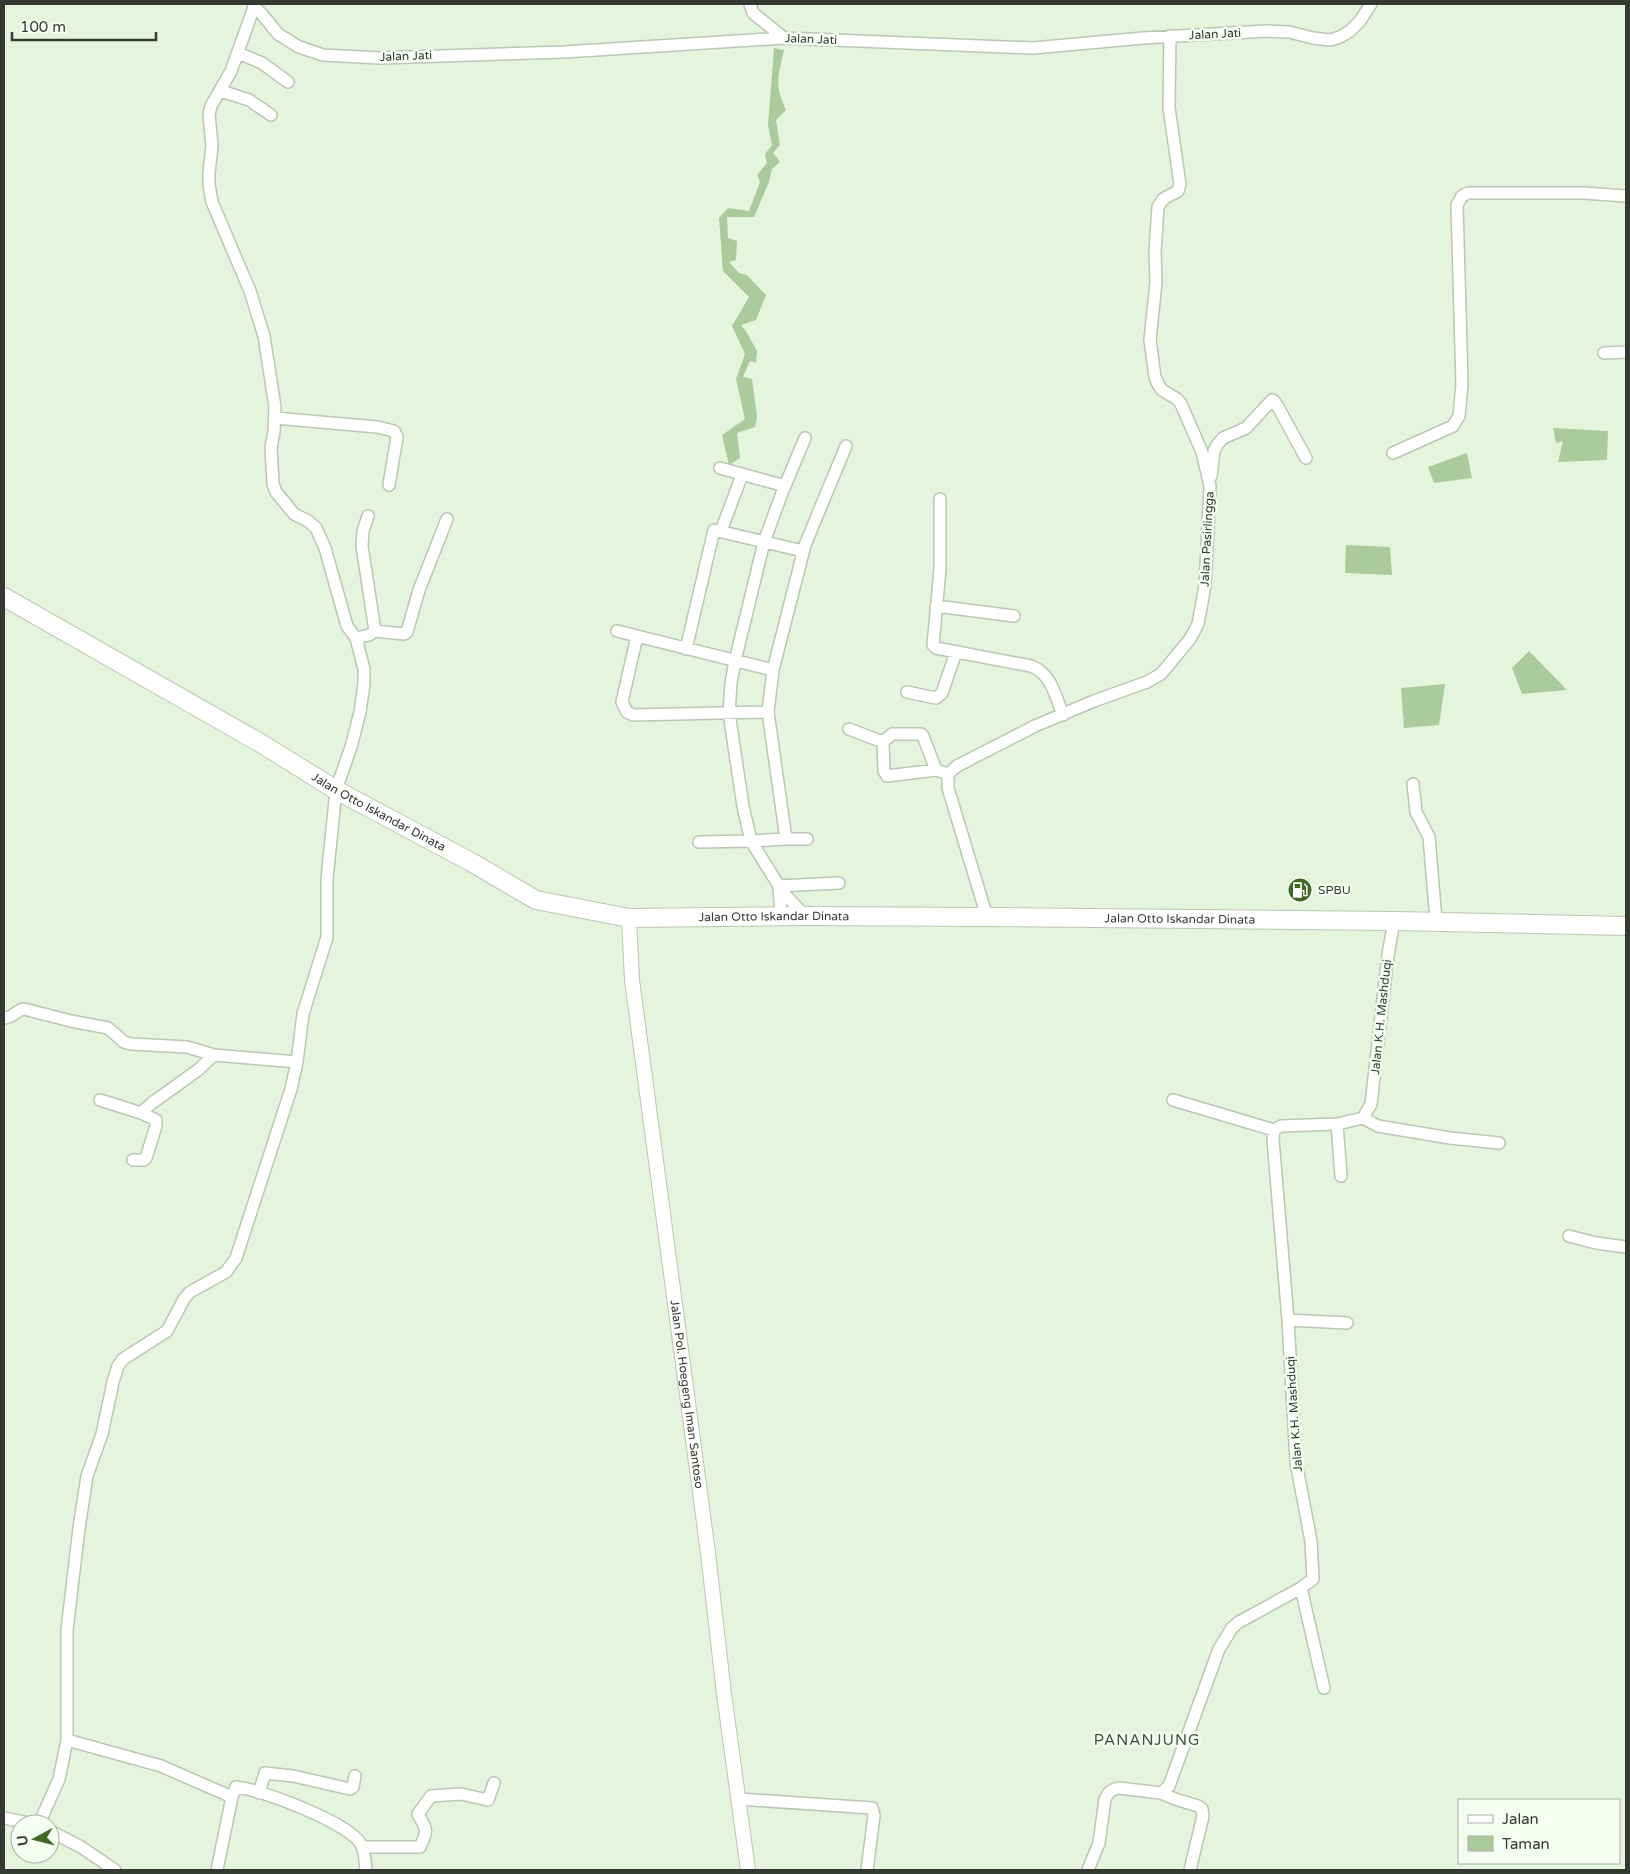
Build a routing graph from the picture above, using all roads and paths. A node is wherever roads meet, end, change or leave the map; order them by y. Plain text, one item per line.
1 (750, 4) edge
2 (1371, 4) edge
3 (254, 6) edge
4 (1170, 36) junction
5 (781, 38) junction
6 (238, 53) junction
7 (288, 82) dead end
8 (221, 91) junction
9 (271, 115) dead end
10 (1626, 196) edge
11 (1626, 352) edge
12 (1604, 353) dead end
13 (275, 418) junction
14 (804, 438) dead end
15 (846, 446) dead end
16 (1394, 453) dead end
17 (1306, 458) dead end
18 (720, 468) dead end
19 (742, 474) junction
20 (389, 486) dead end
21 (784, 486) junction
22 (1210, 486) junction
23 (940, 499) dead end
24 (368, 516) dead end
25 (447, 518) dead end
26 (721, 531) junction
27 (764, 542) junction
28 (803, 551) junction
29 (4, 597) edge
30 (936, 606) junction
31 (1014, 616) dead end
32 (617, 630) dead end
33 (375, 631) junction
34 (637, 636) junction
35 (356, 638) junction
36 (686, 649) junction
37 (956, 652) junction
38 (736, 661) junction
39 (773, 670) junction
40 (908, 692) dead end
41 (768, 712) junction
42 (729, 713) junction
43 (1063, 715) junction
44 (849, 729) dead end
45 (883, 742) junction
46 (936, 770) junction
47 (948, 774) junction
48 (1413, 784) dead end
49 (336, 790) junction
50 (786, 839) junction
51 (807, 840) dead end
52 (699, 842) dead end
53 (751, 842) junction
54 (839, 883) dead end
55 (779, 887) junction
56 (781, 916) junction
57 (805, 916) junction
58 (987, 916) junction
59 (630, 918) junction
60 (1394, 921) junction
61 (1436, 921) junction
62 (1626, 926) edge
63 (4, 1018) edge
64 (214, 1055) junction
65 (297, 1062) junction
66 (100, 1100) dead end
67 (1173, 1100) dead end
68 (141, 1113) junction
69 (1363, 1118) junction
70 (1337, 1124) junction
71 (1274, 1130) junction
72 (1499, 1143) dead end
73 (133, 1160) dead end
74 (1341, 1176) dead end
75 (1569, 1236) dead end
76 (1626, 1247) edge
77 (1288, 1320) junction
78 (1347, 1323) dead end
79 (1301, 1588) junction
80 (1324, 1688) dead end
81 (67, 1740) junction
82 (355, 1776) dead end
83 (494, 1783) dead end
84 (1161, 1792) junction
85 (259, 1793) junction
86 (232, 1797) junction
87 (738, 1799) junction
88 (43, 1814) edge
89 (60, 1836) edge
90 (362, 1846) junction
91 (116, 1870) edge
92 (216, 1870) edge
93 (366, 1870) edge
94 (748, 1870) edge
95 (868, 1870) edge
96 (1088, 1870) edge
97 (1190, 1870) edge

1 - 5 street
2 - 4 street, Jalan Jati
3 - 5 street, Jalan Jati
3 - 6 street
4 - 5 street, Jalan Jati
4 - 22 street, Jalan Pasirlingga
6 - 7 street
6 - 8 street
8 - 9 street
8 - 13 street
10 - 16 street
11 - 12 street
13 - 20 street
13 - 35 street
14 - 21 street
15 - 28 street
17 - 22 street
18 - 19 street
19 - 21 street
19 - 26 street
21 - 27 street
22 - 43 street, Jalan Pasirlingga
23 - 30 street
24 - 33 street
25 - 33 street
26 - 27 street
26 - 36 street
27 - 28 street
27 - 38 street
28 - 39 street
29 - 49 main road, Jalan Otto Iskandar Dinata
30 - 31 street
30 - 37 street
32 - 34 street
33 - 35 street
34 - 36 street
34 - 42 street
35 - 49 street
36 - 38 street
37 - 40 street
37 - 43 street
38 - 39 street
38 - 42 street
39 - 41 street
41 - 42 street
41 - 50 street
42 - 53 street
43 - 47 street, Jalan Pasirlingga
44 - 45 street
45 - 46 street
45 - 46 street
46 - 47 street
47 - 58 street
48 - 61 street
49 - 59 main road, Jalan Otto Iskandar Dinata
49 - 65 street
50 - 51 street
50 - 53 street
52 - 53 street
53 - 55 street
54 - 55 street
55 - 56 street
55 - 57 street
56 - 57 main road, Jalan Otto Iskandar Dinata
56 - 59 main road, Jalan Otto Iskandar Dinata
57 - 58 main road, Jalan Otto Iskandar Dinata
58 - 60 main road, Jalan Otto Iskandar Dinata
59 - 87 street, Jalan Pol. Hoegeng Iman Santoso
60 - 61 main road, Jalan Otto Iskandar Dinata
60 - 69 street, Jalan K.H. Mashduqi
61 - 62 main road, Jalan Otto Iskandar Dinata
63 - 64 street
64 - 65 street
64 - 68 street
65 - 81 street
66 - 68 street
67 - 71 street
68 - 73 street
69 - 70 street
69 - 72 street
70 - 71 street
70 - 74 street
71 - 77 street, Jalan K.H. Mashduqi
75 - 76 street
77 - 78 street
77 - 79 street, Jalan K.H. Mashduqi
79 - 80 street
79 - 84 street, Jalan K.H. Mashduqi
81 - 86 street
81 - 88 street
82 - 85 street
83 - 90 street
84 - 96 street
84 - 97 street
85 - 86 street
85 - 90 street
86 - 92 street
87 - 94 street, Jalan Pol. Hoegeng Iman Santoso
87 - 95 street
89 - 91 street
90 - 93 street

